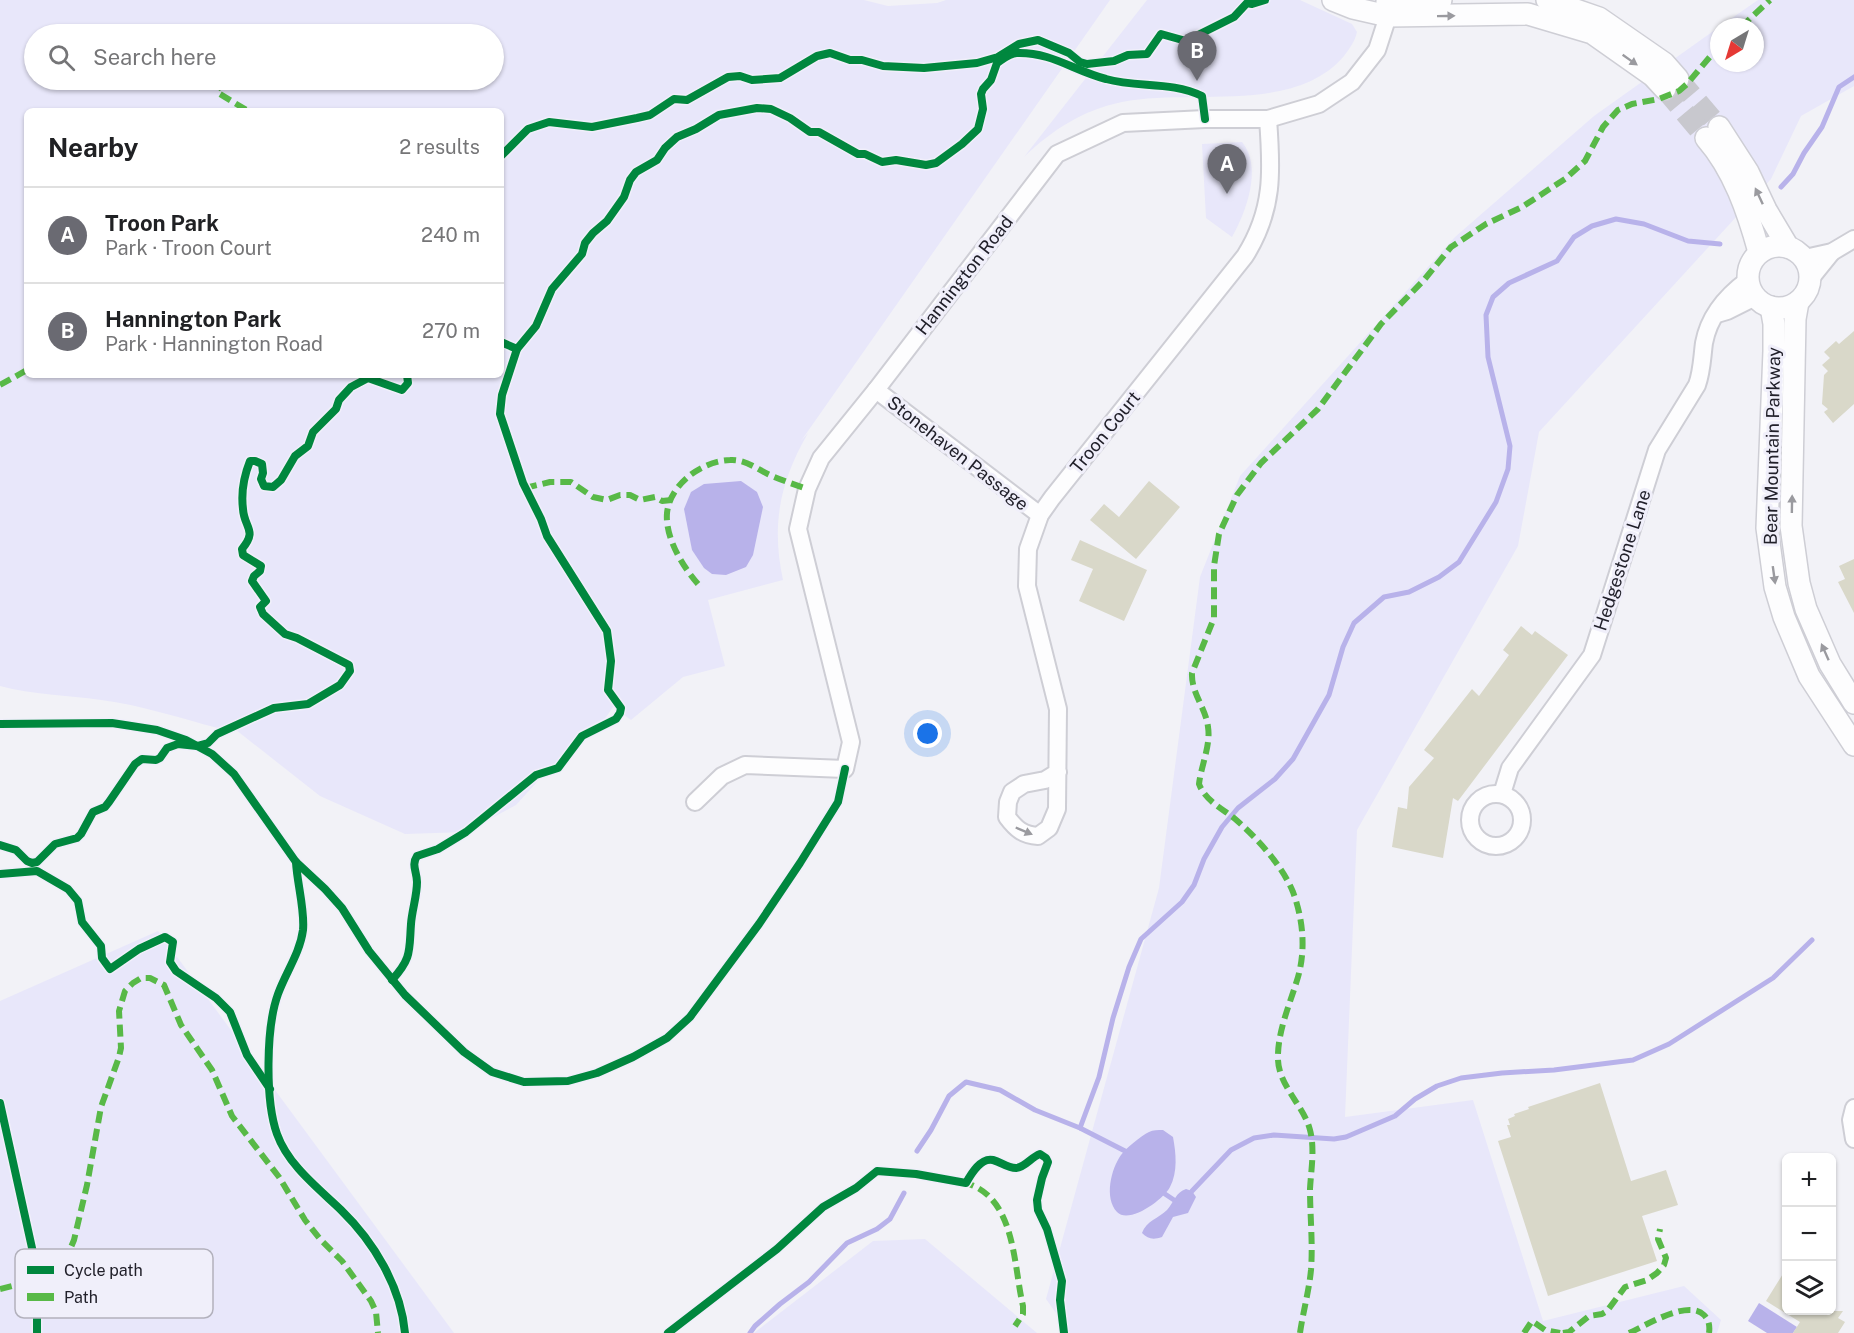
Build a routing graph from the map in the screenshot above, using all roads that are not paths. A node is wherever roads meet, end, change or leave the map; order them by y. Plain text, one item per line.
1 (1333, 0) edge
2 (1441, 0) edge
3 (1547, 0) edge
4 (1386, 6) edge
5 (1268, 119) junction
6 (1854, 239) edge
7 (1759, 252) junction
8 (1801, 261) junction
9 (1758, 295) junction
10 (1798, 302) junction
11 (876, 390) junction
12 (1040, 515) junction
13 (1854, 703) edge
14 (1854, 745) edge
15 (1058, 772) dead end
16 (1502, 794) dead end
17 (695, 802) dead end
18 (1854, 1108) edge
19 (1854, 1138) edge

1 - 4 street
2 - 4 street
4 -> 3 street
4 - 5 street, Hannington Road
5 - 11 street, Hannington Road
5 - 12 street, Troon Court
6 - 8 street
7 - 8 street
8 -> 7 street
7 - 9 street
8 - 10 street
9 - 10 street
9 -> 14 street, Bear Mountain Parkway
9 - 16 street, Hedgestone Lane
13 -> 10 street, Bear Mountain Parkway
11 - 12 street, Stonehaven Passage
11 - 17 street, Hannington Road
12 - 15 street, Troon Court
18 - 19 street

